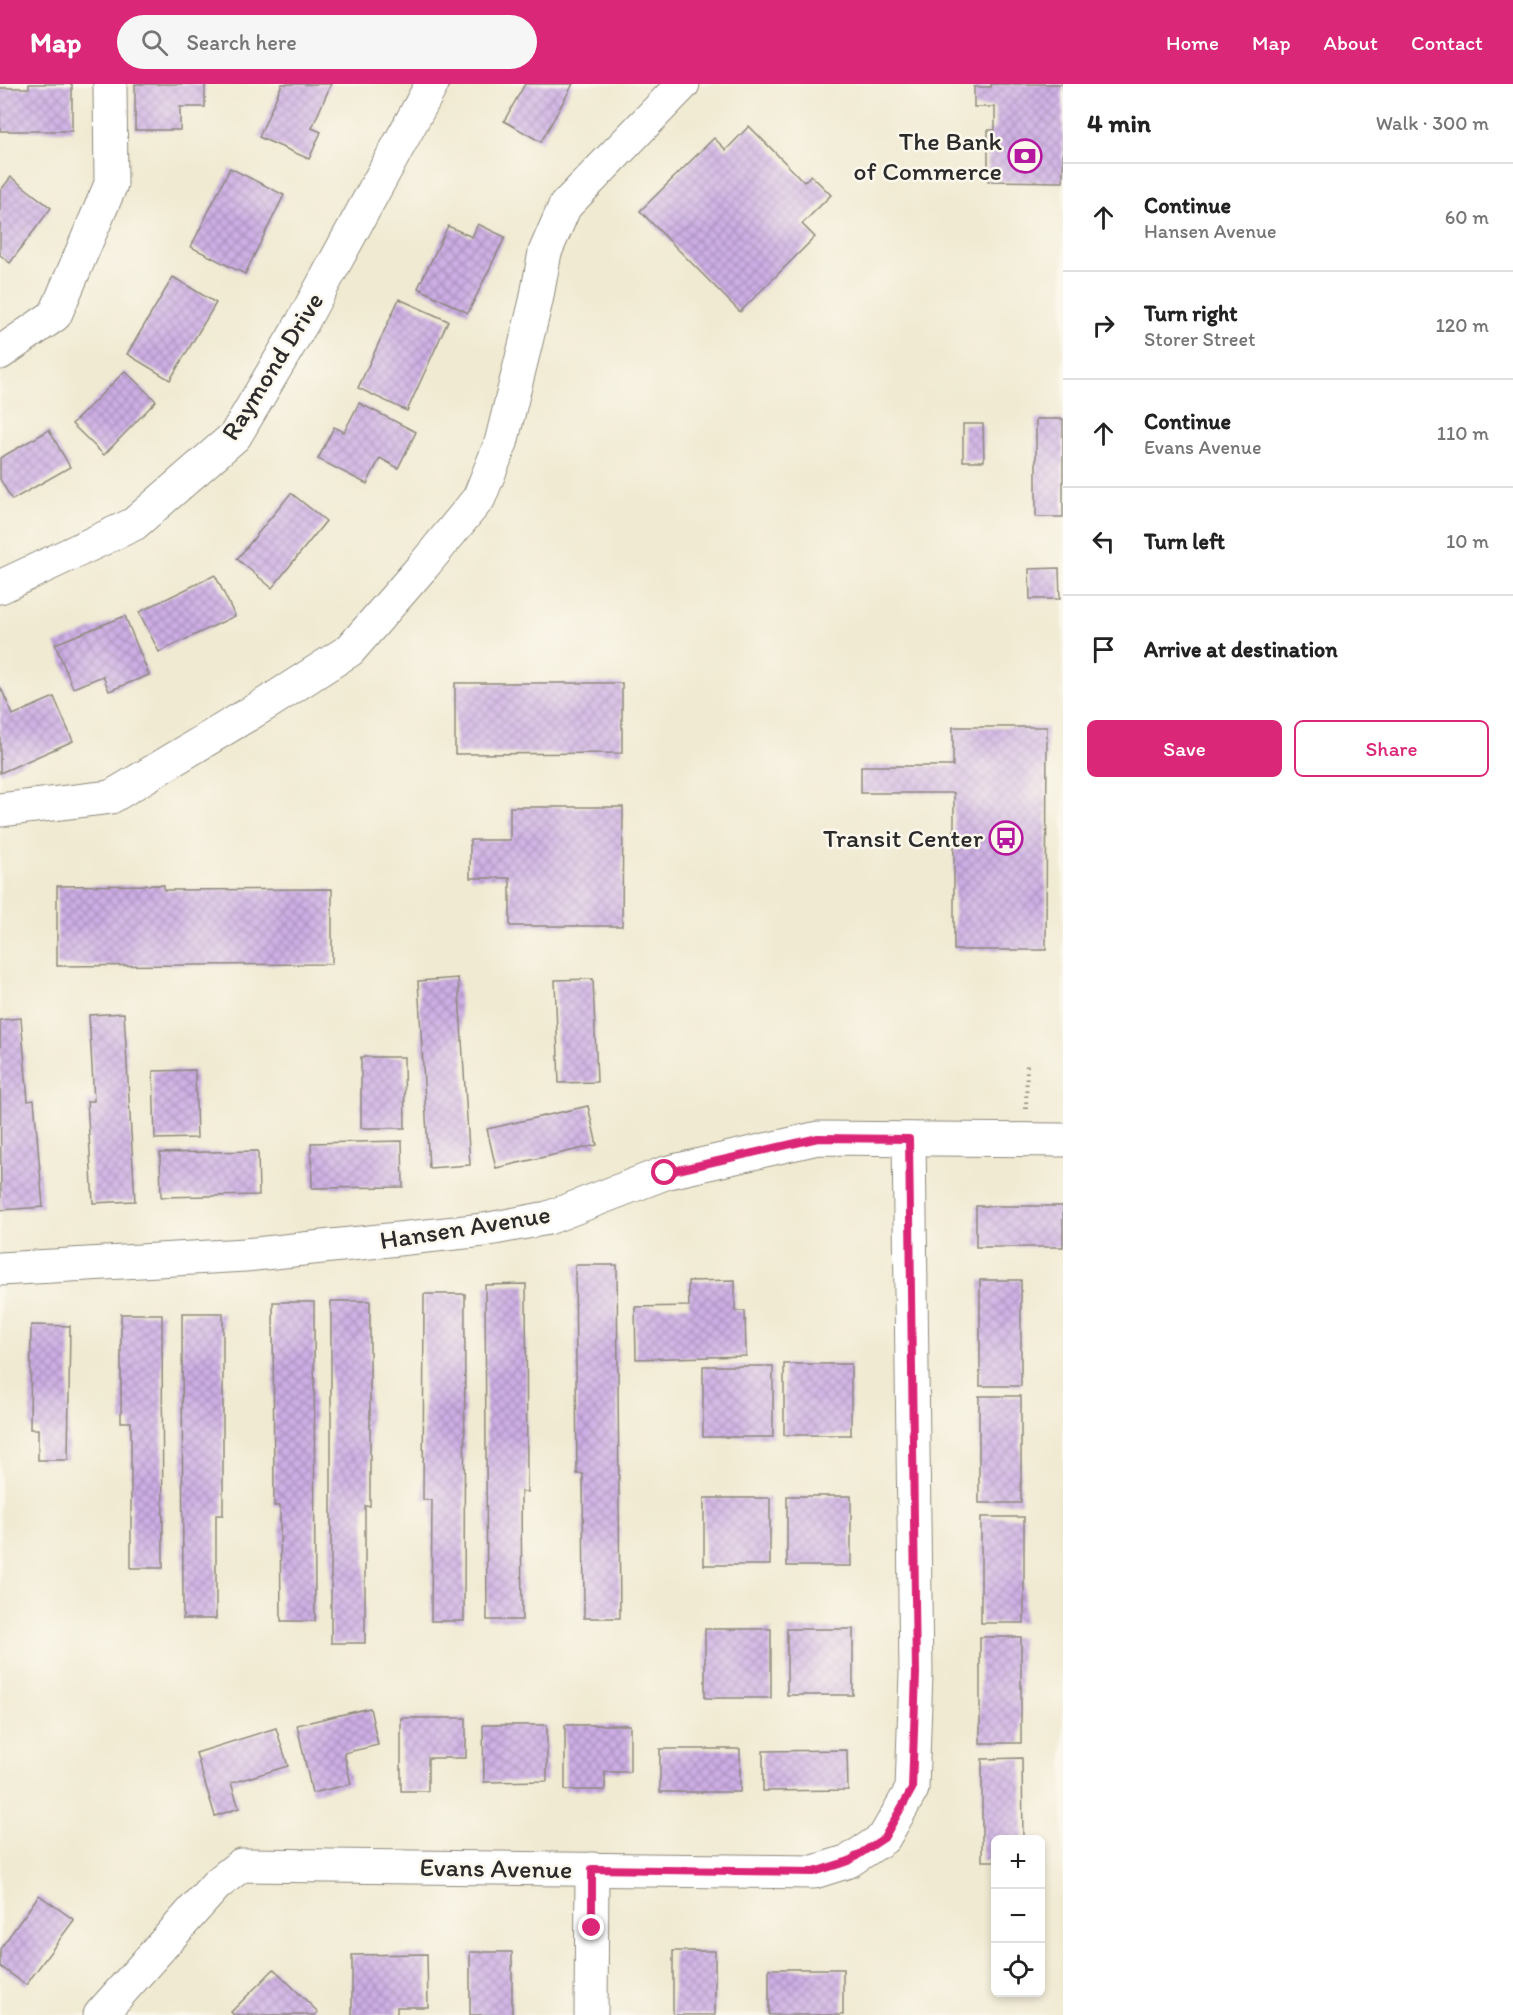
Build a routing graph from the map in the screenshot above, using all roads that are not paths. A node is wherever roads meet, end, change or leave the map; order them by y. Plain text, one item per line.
1 (110, 84) edge
2 (432, 84) edge
3 (682, 84) edge
4 (0, 353) edge
5 (0, 587) edge
6 (0, 810) edge
7 (909, 1139) junction
8 (1063, 1140) edge
9 (0, 1269) edge
10 (592, 1869) junction
11 (100, 2015) edge
12 (591, 2015) edge

1 - 4 street
2 - 5 street, Raymond Drive
3 - 6 street
7 - 8 street, Hansen Avenue
7 - 9 street, Hansen Avenue
7 - 10 street, Evans Avenue
10 - 11 street, Evans Avenue
10 - 12 street

